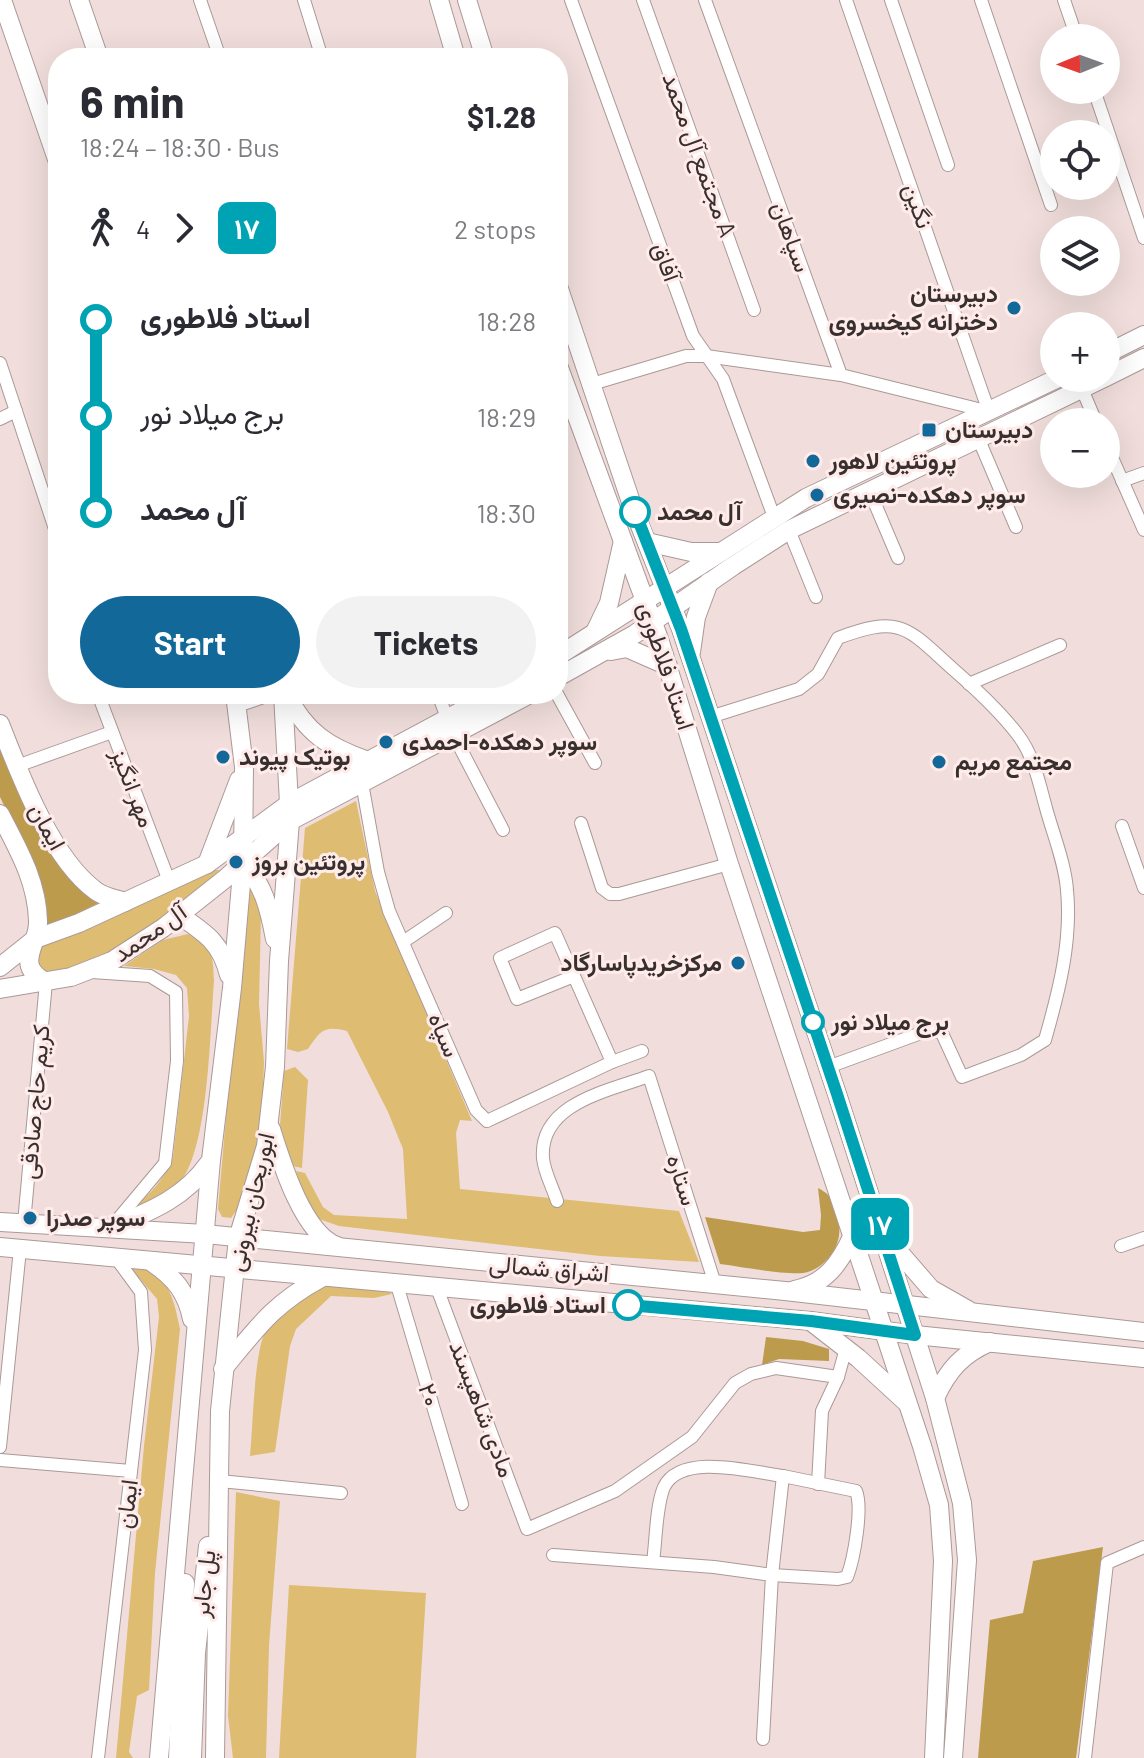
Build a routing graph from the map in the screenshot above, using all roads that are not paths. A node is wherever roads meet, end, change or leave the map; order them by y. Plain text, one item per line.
1 (2, 0) edge
2 (79, 0) edge
3 (200, 0) edge
4 (304, 0) edge
5 (439, 0) edge
6 (467, 0) edge
7 (571, 0) edge
8 (643, 0) edge
9 (705, 0) edge
10 (846, 0) edge
11 (891, 0) edge
12 (981, 0) edge
13 (1064, 0) edge
14 (1072, 24) edge
15 (96, 48) edge
16 (217, 48) edge
17 (319, 48) edge
18 (453, 48) edge
19 (482, 48) edge
20 (1099, 104) edge
21 (48, 133) edge
22 (948, 165) dead end
23 (1051, 205) dead end
24 (1144, 238) edge
25 (754, 310) dead end
26 (568, 315) edge
27 (1144, 335) edge
28 (1120, 347) edge
29 (706, 356) junction
30 (1144, 358) edge
31 (1, 368) edge
32 (1120, 370) edge
33 (841, 375) junction
34 (592, 384) junction
35 (1040, 387) edge
36 (568, 392) edge
37 (1076, 392) edge
38 (16, 411) junction
39 (989, 412) junction
40 (0, 419) edge
41 (979, 440) junction
42 (1144, 473) edge
43 (1120, 476) edge
44 (1122, 481) junction
45 (870, 492) junction
46 (48, 508) edge
47 (774, 517) junction
48 (1016, 527) dead end
49 (789, 530) junction
50 (1144, 530) edge
51 (623, 541) junction
52 (647, 542) junction
53 (718, 552) junction
54 (898, 558) dead end
55 (709, 582) junction
56 (664, 587) junction
57 (816, 597) dead end
58 (644, 599) junction
59 (673, 608) junction
60 (653, 622) junction
61 (595, 631) junction
62 (1060, 645) dead end
63 (568, 649) edge
64 (605, 652) junction
65 (691, 659) junction
66 (668, 666) junction
67 (568, 672) edge
68 (969, 684) junction
69 (102, 704) edge
70 (237, 704) edge
71 (285, 704) edge
72 (291, 704) edge
73 (442, 704) edge
74 (480, 704) edge
75 (506, 704) edge
76 (563, 704) edge
77 (710, 717) junction
78 (0, 724) edge
79 (450, 728) junction
80 (112, 732) junction
81 (368, 761) junction
82 (595, 763) dead end
83 (17, 766) junction
84 (244, 767) junction
85 (362, 783) junction
86 (290, 812) junction
87 (0, 814) edge
88 (581, 823) dead end
89 (1122, 826) dead end
90 (503, 830) dead end
91 (242, 840) junction
92 (243, 861) junction
93 (1140, 861) edge
94 (207, 864) junction
95 (729, 864) junction
96 (169, 881) junction
97 (1144, 888) edge
98 (125, 902) junction
99 (446, 913) dead end
100 (179, 915) junction
101 (35, 939) junction
102 (403, 942) junction
103 (2, 960) edge
104 (279, 961) junction
105 (88, 971) junction
106 (574, 976) junction
107 (46, 982) junction
108 (8, 987) edge
109 (232, 988) junction
110 (642, 1051) dead end
111 (612, 1062) junction
112 (828, 1067) junction
113 (269, 1121) junction
114 (211, 1160) junction
115 (557, 1201) dead end
116 (0, 1222) edge
117 (24, 1223) junction
118 (112, 1227) junction
119 (881, 1228) junction
120 (205, 1234) junction
121 (853, 1235) junction
122 (238, 1238) junction
123 (1144, 1238) edge
124 (1121, 1246) dead end
125 (0, 1247) edge
126 (20, 1249) junction
127 (347, 1249) junction
128 (385, 1253) junction
129 (116, 1258) junction
130 (151, 1261) junction
131 (201, 1266) junction
132 (234, 1270) junction
133 (321, 1278) junction
134 (389, 1284) junction
135 (715, 1284) junction
136 (437, 1288) junction
137 (785, 1291) junction
138 (875, 1303) junction
139 (907, 1307) junction
140 (981, 1316) junction
141 (811, 1321) junction
142 (885, 1332) junction
143 (1144, 1332) edge
144 (915, 1335) junction
145 (195, 1340) junction
146 (991, 1342) junction
147 (846, 1348) junction
148 (1144, 1358) edge
149 (223, 1369) junction
150 (838, 1377) junction
151 (935, 1398) junction
152 (909, 1404) junction
153 (220, 1411) junction
154 (189, 1412) junction
155 (0, 1447) edge
156 (0, 1460) edge
157 (131, 1471) junction
158 (783, 1476) junction
159 (220, 1481) junction
160 (818, 1484) junction
161 (341, 1493) dead end
162 (462, 1504) dead end
163 (1144, 1547) edge
164 (553, 1555) dead end
165 (653, 1562) junction
166 (772, 1575) junction
167 (763, 1739) dead end
168 (98, 1758) edge
169 (159, 1758) edge
170 (178, 1758) edge
171 (192, 1758) edge
172 (215, 1758) edge
173 (934, 1758) edge
174 (953, 1758) edge
175 (1085, 1758) edge

1 - 21 main road
2 - 15 main road
3 - 16 street
4 - 17 street
5 - 18 main road
6 - 19 main road
7 - 29 street, آفاق
8 - 25 street, مجتمع آل محمد A
9 - 33 street, سپاهان
10 - 39 street, نگین
11 - 22 street
12 - 23 street
13 - 14 street
20 - 24 street
26 - 34 main road, استاد فلاطوری
27 - 28 main road
29 - 33 street
29 - 34 street
29 - 47 street, آفاق
30 - 32 main road
31 - 38 street
33 - 39 street
34 - 52 main road, استاد فلاطوری
35 - 39 main road
36 - 51 main road, استاد فلاطوری
37 - 41 main road
38 - 40 street
38 - 46 street
39 - 47 main road
41 - 45 main road
41 - 48 street
42 - 44 street
43 - 44 street
44 - 50 street
45 - 49 main road
45 - 54 street
47 - 53 main road
49 - 55 main road
49 - 57 street
51 - 58 main road, استاد فلاطوری
51 - 61 main road
52 - 53 main road
52 - 56 main road, استاد فلاطوری
53 - 56 main road
55 - 59 main road
55 - 65 main road
56 - 58 main road
56 - 59 main road, استاد فلاطوری
58 - 60 main road, استاد فلاطوری
58 - 61 main road
59 - 60 main road
59 - 65 main road, استاد فلاطوری
60 - 64 main road
60 - 66 main road, استاد فلاطوری
61 - 63 main road
62 - 68 street
64 - 66 main road
64 - 67 main road
65 - 77 main road, استاد فلاطوری
66 - 95 main road, استاد فلاطوری
68 - 77 street
68 - 112 street
69 - 80 street, مهر انگیز
70 - 84 main road, ابوریحان بیرونی
71 - 86 main road, ابوریحان بیرونی
72 - 81 main road
73 - 79 street
74 - 79 main road, آل محمد
75 - 79 main road, آل محمد
76 - 82 street
77 - 112 main road, استاد فلاطوری
78 - 83 main road, ایمان
79 - 81 main road, آل محمد
79 - 85 main road, آل محمد
79 - 90 street
80 - 83 street
80 - 96 street, مهر انگیز
81 - 86 main road, آل محمد
83 - 98 main road, ایمان
84 - 91 main road, ابوریحان بیرونی
84 - 94 main road
85 - 86 main road, آل محمد
85 - 102 street, سپاه
86 - 91 main road, آل محمد
86 - 92 main road, آل محمد
86 - 104 main road, ابوریحان بیرونی
87 - 101 main road, ایمان
88 - 95 street
89 - 93 street
91 - 92 main road, ابوریحان بیرونی
91 - 94 main road, آل محمد
92 - 94 main road
92 - 100 main road, آل محمد
92 - 104 main road
92 - 109 main road, ابوریحان بیرونی
93 - 97 street
94 - 96 main road, آل محمد
95 - 121 main road, استاد فلاطوری
96 - 98 main road, آل محمد
98 - 101 main road, آل محمد
99 - 102 street
100 - 105 main road, آل محمد
100 - 109 main road
101 - 103 main road, آل محمد
101 - 107 main road, ایمان
102 - 111 street, سپاه
103 - 108 main road
104 - 113 main road, ابوریحان بیرونی
105 - 107 main road, آل محمد
105 - 118 street
106 - 106 street
106 - 111 street
107 - 108 main road, آل محمد
107 - 117 street, کریم حاج صادقی
109 - 114 main road, ابوریحان بیرونی
110 - 111 street, سپاه
112 - 119 main road, استاد فلاطوری
113 - 122 main road, ابوریحان بیرونی
113 - 127 main road
114 - 118 main road
114 - 120 main road, ابوریحان بیرونی
115 - 135 street, ستاره
116 - 117 main road, اشراق شمالی
117 - 118 main road, اشراق شمالی
118 - 120 main road, اشراق شمالی
119 - 139 main road, استاد فلاطوری
119 - 140 main road
120 - 122 main road, اشراق شمالی
120 - 131 main road, ابوریحان بیرونی
121 - 137 main road
121 - 138 main road, استاد فلاطوری
122 - 127 main road, اشراق شمالی
122 - 132 main road, ابوریحان بیرونی
123 - 124 street
125 - 126 main road, اشراق شمالی
126 - 129 main road, اشراق شمالی
126 - 155 street
127 - 128 main road, اشراق شمالی
128 - 134 main road
128 - 135 main road, اشراق شمالی
129 - 130 main road, اشراق شمالی
129 - 157 street, ایمان
130 - 131 main road, اشراق شمالی
130 - 145 main road
131 - 132 main road, اشراق شمالی
131 - 145 main road, ابوریحان بیرونی
132 - 133 main road, اشراق شمالی
132 - 149 main road, ابوریحان بیرونی
133 - 134 main road, اشراق شمالی
133 - 149 main road
134 - 136 main road, اشراق شمالی
134 - 162 street, ۲۰
135 - 137 main road, اشراق شمالی
136 - 141 main road, اشراق شمالی
136 - 150 street, مادی شاهپسند
137 - 138 main road, اشراق شمالی
138 - 139 main road, اشراق شمالی
138 - 142 main road, استاد فلاطوری
139 - 140 main road, اشراق شمالی
139 - 144 main road, استاد فلاطوری
140 - 143 main road, اشراق شمالی
141 - 142 main road, اشراق شمالی
141 - 147 main road
142 - 144 main road, اشراق شمالی
142 - 152 main road, استاد فلاطوری
144 - 146 main road, اشراق شمالی
144 - 151 main road, استاد فلاطوری
145 - 154 main road, ابوریحان بیرونی
146 - 148 main road, اشراق شمالی
146 - 151 main road
147 - 150 street
147 - 152 main road
149 - 153 main road, ابوریحان بیرونی
150 - 160 street
151 - 174 main road, استاد فلاطوری
152 - 173 main road, استاد فلاطوری
153 - 159 main road, ابوریحان بیرونی
153 - 171 main road, پل جابر
154 - 169 main road, ابوریحان بیرونی
154 - 170 main road, پل جابر
156 - 157 street
157 - 168 street, ایمان
158 - 160 street
158 - 165 street
158 - 166 street
159 - 161 street
159 - 172 main road, ابوریحان بیرونی
160 - 166 street
163 - 175 street
164 - 165 street
165 - 166 street
166 - 167 street

